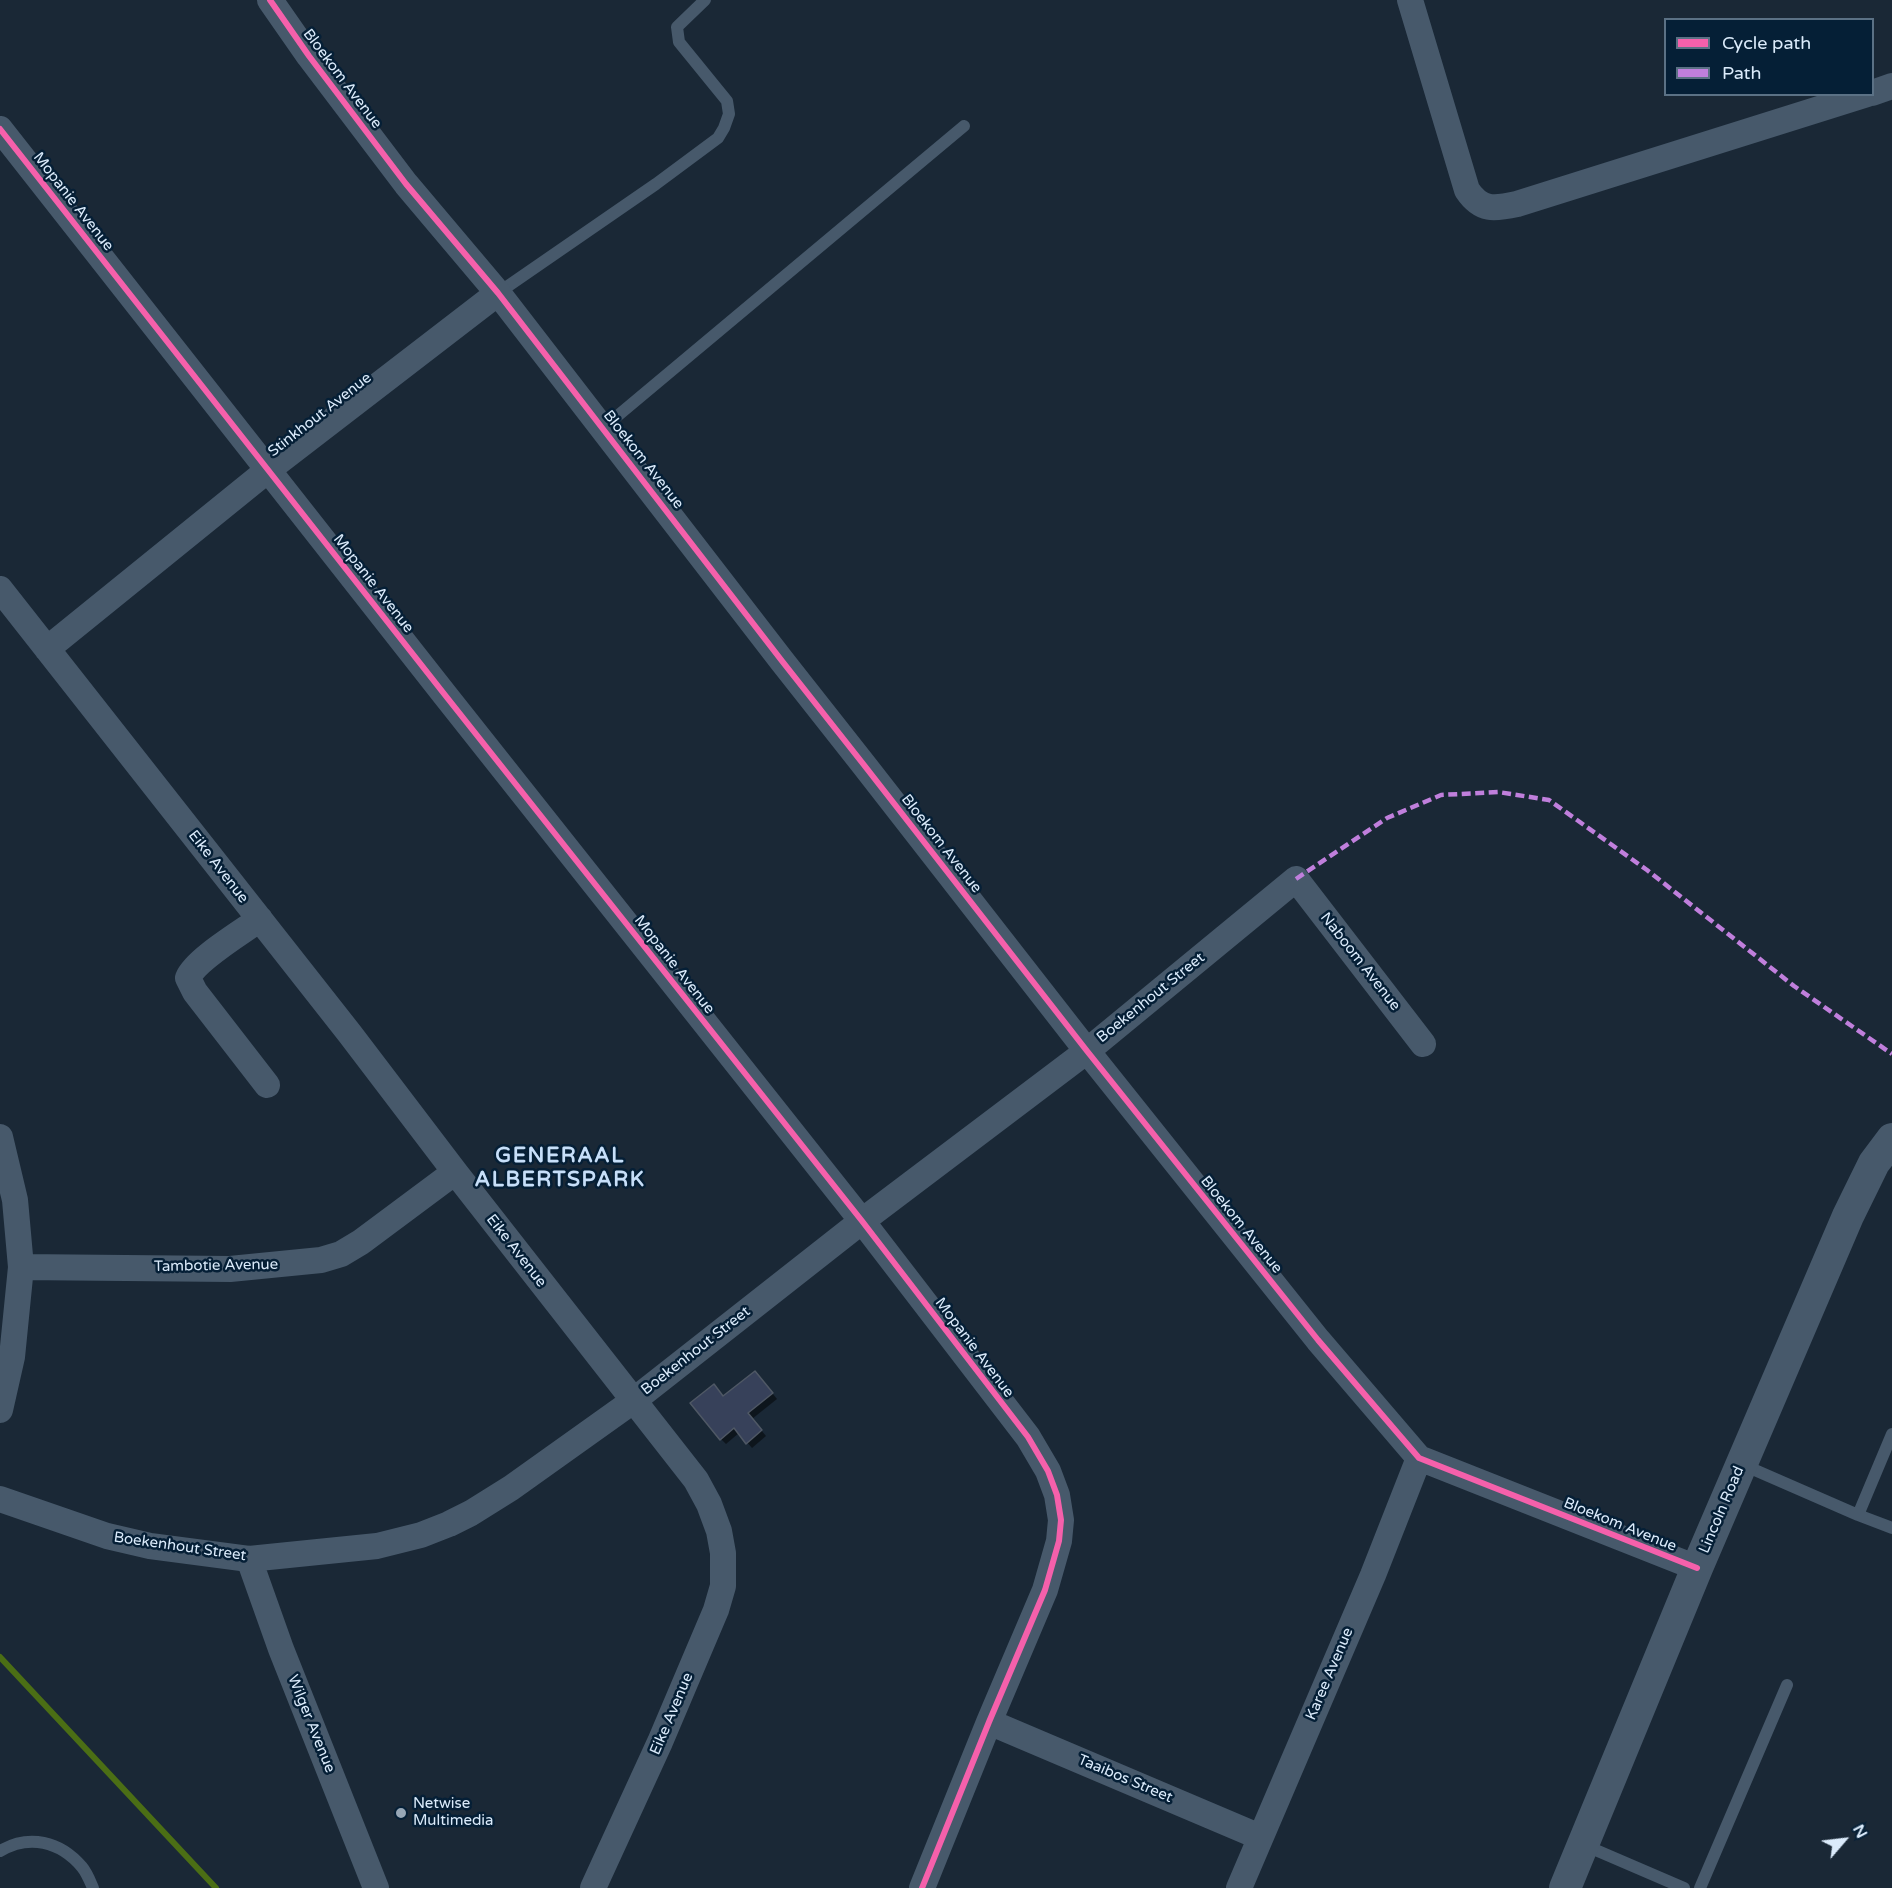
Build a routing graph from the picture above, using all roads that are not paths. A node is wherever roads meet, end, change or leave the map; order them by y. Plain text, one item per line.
1 (270, 0) edge
2 (705, 0) edge
3 (1410, 0) edge
4 (1892, 86) edge
5 (1874, 92) edge
6 (1861, 96) edge
7 (964, 126) dead end
8 (0, 129) edge
9 (498, 293) junction
10 (603, 428) junction
11 (268, 470) junction
12 (0, 589) edge
13 (47, 649) junction
14 (1296, 879) joint
15 (260, 919) junction
16 (1423, 1044) dead end
17 (1087, 1051) junction
18 (267, 1085) dead end
19 (0, 1137) edge
20 (1892, 1139) edge
21 (455, 1172) junction
22 (862, 1221) junction
23 (21, 1267) junction
24 (633, 1401) junction
25 (0, 1410) edge
26 (1892, 1434) edge
27 (1419, 1458) junction
28 (1742, 1464) junction
29 (0, 1499) edge
30 (1858, 1515) junction
31 (1892, 1528) edge
32 (249, 1559) junction
33 (1697, 1568) junction
34 (1787, 1685) dead end
35 (989, 1722) junction
36 (1260, 1837) junction
37 (1584, 1845) junction
38 (0, 1851) edge
39 (93, 1888) edge
40 (376, 1888) edge
41 (592, 1888) edge
42 (922, 1888) edge
43 (1239, 1888) edge
44 (1565, 1888) edge
45 (1684, 1888) edge
46 (1700, 1888) edge

1 - 9 street, Bloekom Avenue
2 - 9 lane
3 - 6 street
4 - 5 street
7 - 10 lane
8 - 11 street, Mopanie Avenue
9 - 10 street, Bloekom Avenue
9 - 11 street, Stinkhout Avenue
10 - 17 street, Bloekom Avenue
11 - 13 street, Stinkhout Avenue
11 - 22 street, Mopanie Avenue
12 - 13 street, Eike Avenue
13 - 15 street, Eike Avenue
14 - 16 street, Naboom Avenue
14 - 17 street, Boekenhout Street
15 - 18 street
15 - 21 street, Eike Avenue
17 - 22 street, Boekenhout Street
17 - 27 street, Bloekom Avenue
19 - 23 street
20 - 28 street, Lincoln Road
21 - 23 street, Tambotie Avenue
21 - 24 street, Eike Avenue
22 - 24 street, Boekenhout Street
22 - 35 street, Mopanie Avenue
23 - 25 street
24 - 32 street, Boekenhout Street
24 - 41 street, Eike Avenue
26 - 30 lane
27 - 33 street, Bloekom Avenue
27 - 36 street, Karee Avenue
28 - 30 lane
28 - 33 street, Lincoln Road
29 - 32 street, Boekenhout Street
30 - 31 lane
32 - 40 street, Wilger Avenue
33 - 37 street, Lincoln Road
34 - 46 lane
35 - 36 street, Taaibos Street
35 - 42 street, Mopanie Avenue
36 - 43 street, Karee Avenue
37 - 44 street, Lincoln Road
37 - 45 lane
38 - 39 lane

